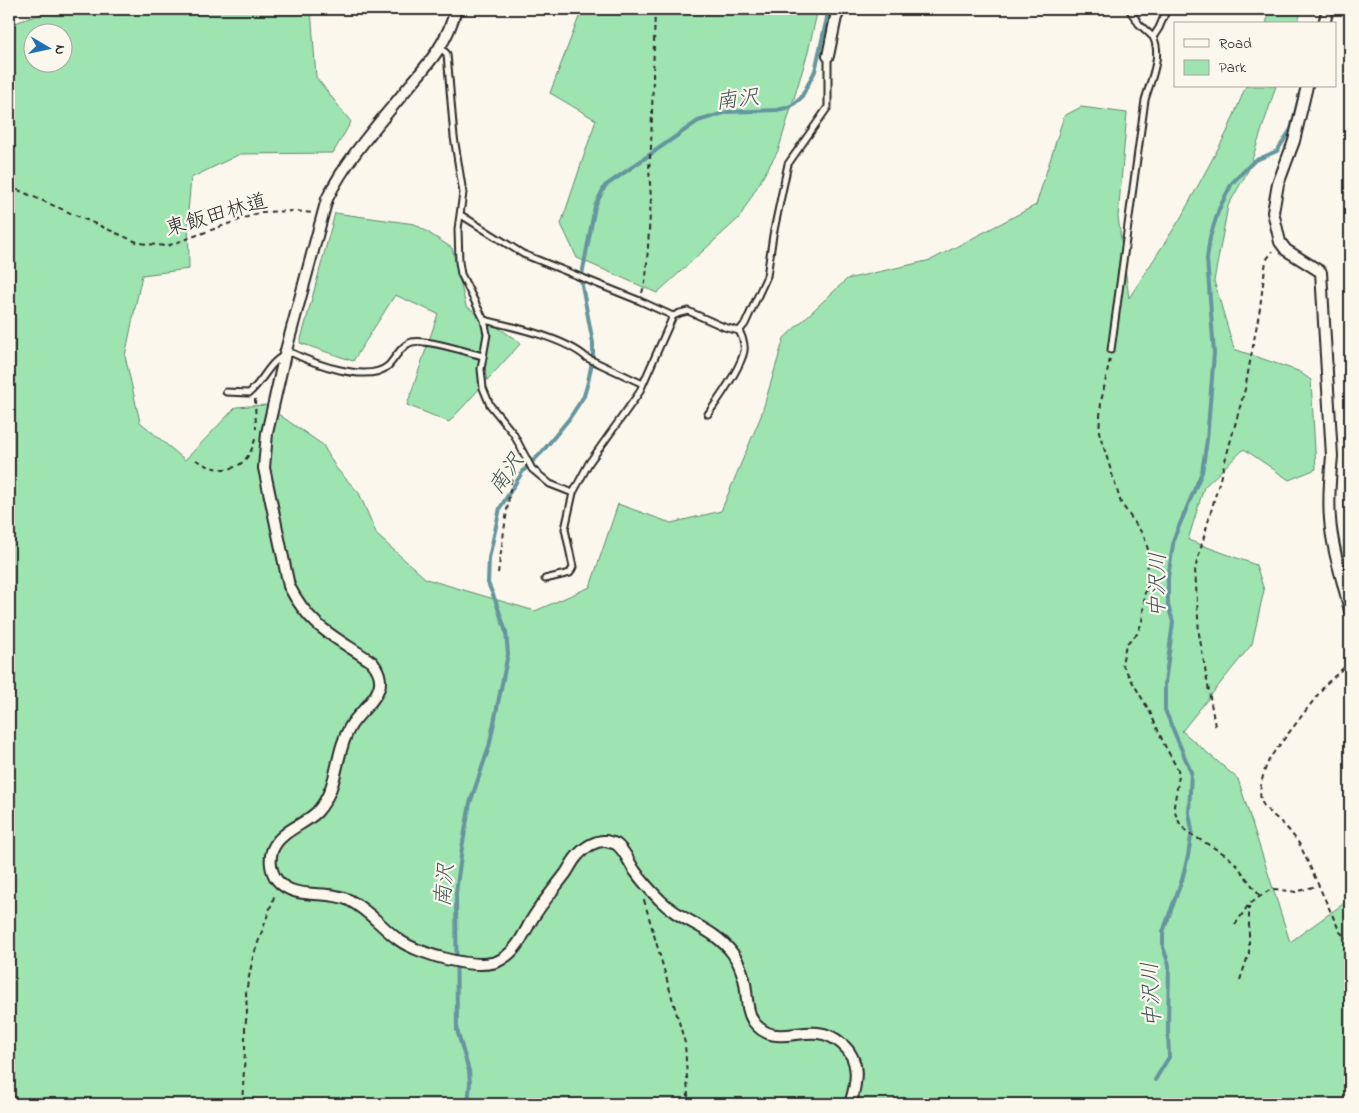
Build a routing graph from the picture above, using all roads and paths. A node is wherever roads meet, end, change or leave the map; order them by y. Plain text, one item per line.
1 (456, 9) edge
2 (655, 9) edge
3 (841, 9) edge
4 (1129, 9) edge
5 (1167, 9) edge
6 (1328, 9) edge
7 (1325, 22) edge
8 (1154, 37) junction
9 (441, 48) junction
10 (828, 56) joint
11 (1307, 88) edge
12 (9, 186) edge
13 (323, 214) junction
14 (461, 215) junction
15 (1280, 242) junction
16 (640, 301) junction
17 (673, 316) junction
18 (484, 320) junction
19 (740, 331) junction
20 (1111, 350) joint
21 (285, 354) junction
22 (483, 356) junction
23 (643, 384) junction
24 (255, 388) junction
25 (226, 392) dead end
26 (708, 414) dead end
27 (516, 451) dead end
28 (196, 460) dead end
29 (573, 493) junction
30 (498, 573) dead end
31 (545, 579) dead end
32 (1350, 611) edge
33 (1350, 662) edge
34 (1215, 726) dead end
35 (279, 883) junction
36 (1317, 885) junction
37 (1260, 896) junction
38 (644, 900) dead end
39 (1249, 904) junction
40 (1235, 925) dead end
41 (1350, 942) edge
42 (1240, 980) dead end
43 (888, 1102) dead end
44 (242, 1104) edge
45 (687, 1104) edge
46 (850, 1104) edge
47 (881, 1104) edge

1 - 9 street
2 - 16 path
3 - 10 street
4 - 8 lane
5 - 8 lane
6 - 7 street
8 - 20 lane
9 - 13 street
9 - 14 lane
10 - 19 lane
11 - 15 street
12 - 13 path, 東飯田林道
13 - 21 street
14 - 16 lane
14 - 18 lane
15 - 32 street
15 - 34 path
16 - 17 lane
17 - 19 lane
17 - 23 lane
18 - 22 lane
18 - 23 lane
19 - 26 lane
20 - 37 path
21 - 22 lane
21 - 24 lane
21 - 35 street
22 - 29 lane
23 - 29 lane
24 - 25 lane
24 - 28 path
27 - 30 path
29 - 31 lane
33 - 36 path
35 - 44 path
35 - 46 street
36 - 37 path
36 - 41 path
37 - 39 path
38 - 45 path
39 - 40 path
39 - 42 path
43 - 47 path

